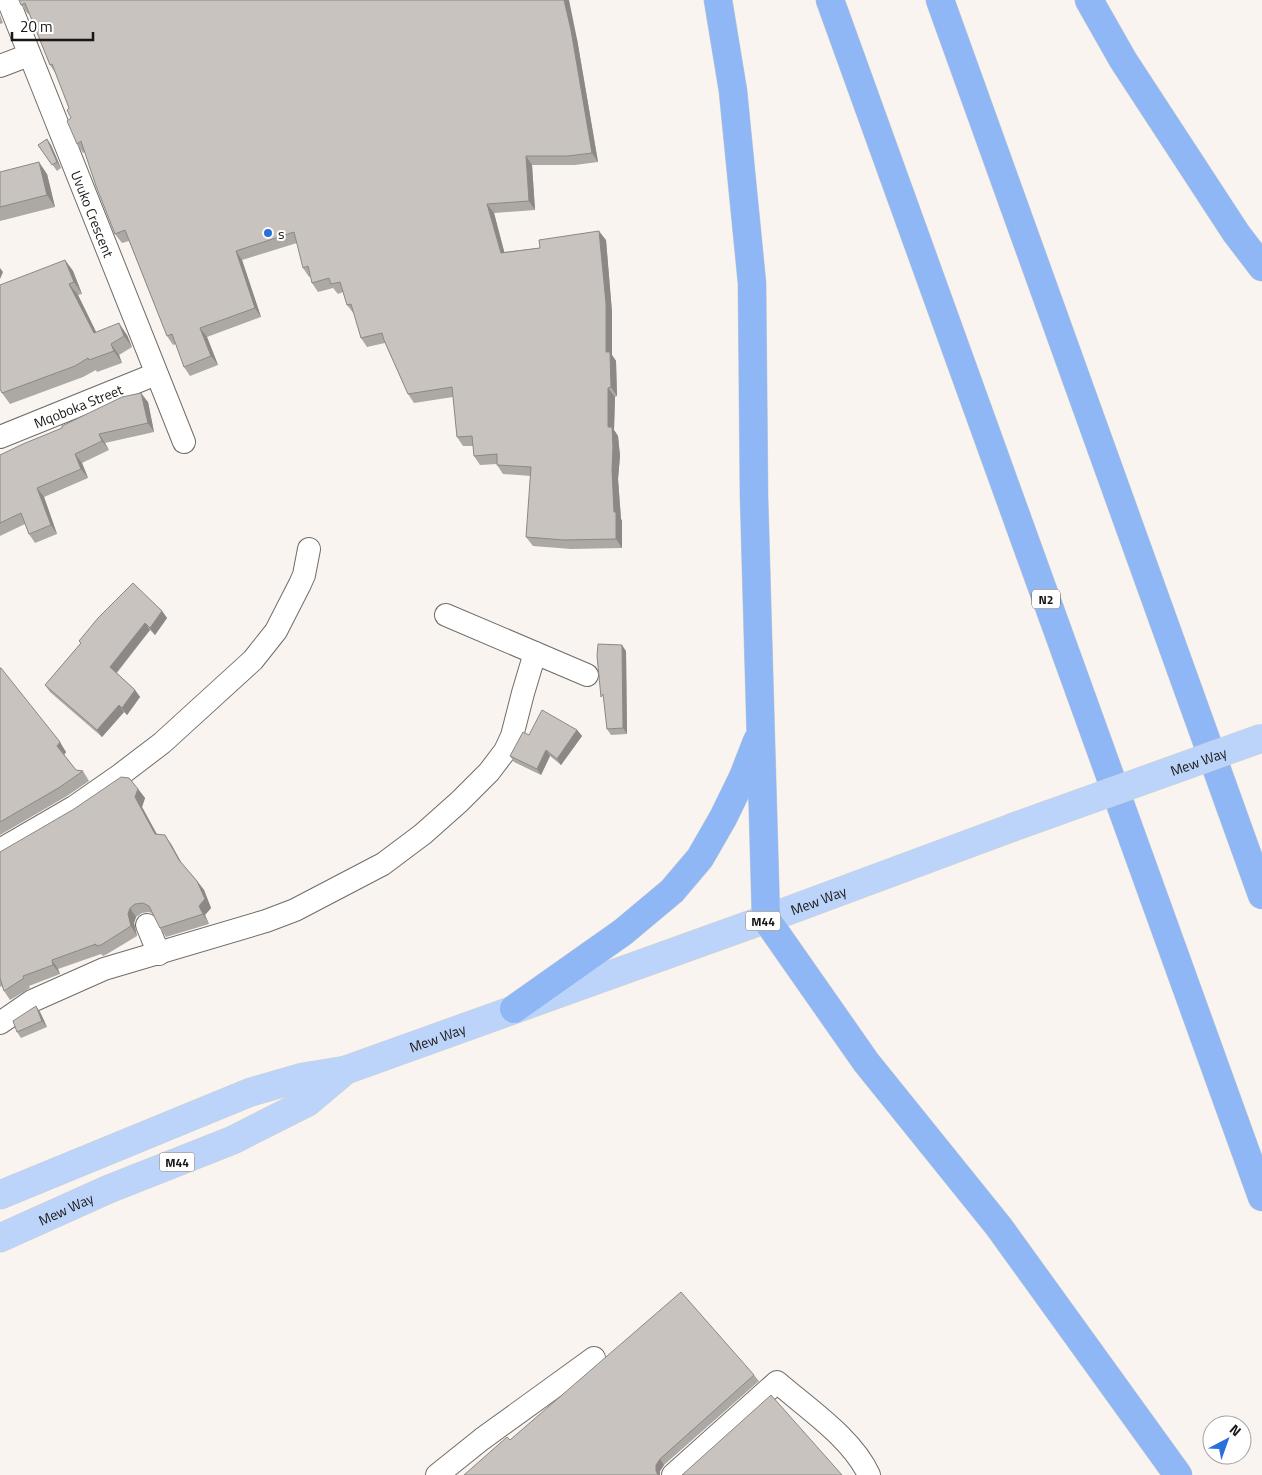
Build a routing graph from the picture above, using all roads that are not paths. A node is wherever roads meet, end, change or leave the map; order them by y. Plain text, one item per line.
1 (8, 0) edge
2 (718, 0) edge
3 (830, 0) edge
4 (940, 0) edge
5 (1089, 0) edge
6 (29, 55) junction
7 (0, 66) edge
8 (1262, 267) edge
9 (156, 374) junction
10 (0, 437) edge
11 (184, 442) dead end
12 (309, 549) dead end
13 (446, 615) dead end
14 (535, 653) junction
15 (587, 675) dead end
16 (761, 730) junction
17 (1262, 738) edge
18 (0, 850) edge
19 (1262, 895) edge
20 (766, 919) junction
21 (147, 926) dead end
22 (159, 954) junction
23 (514, 1009) junction
24 (0, 1023) edge
25 (346, 1070) junction
26 (0, 1195) edge
27 (1262, 1197) edge
28 (0, 1238) edge
29 (594, 1358) dead end
30 (437, 1475) edge
31 (673, 1475) edge
32 (869, 1475) edge
33 (1178, 1475) edge

1 - 6 street, Uvuko Crescent
2 - 16 highway
3 - 27 highway, N2
4 - 19 highway
5 - 8 highway
6 - 7 street
6 - 9 street, Uvuko Crescent
9 - 10 street, Mqoboka Street
9 - 11 street, Uvuko Crescent
12 - 18 street
13 - 14 street
14 - 15 street
14 - 22 street
16 - 20 highway
16 - 23 highway
17 - 20 main road, Mew Way / M44, bridge
20 - 23 main road, Mew Way / M44
20 - 33 highway
21 - 22 street
22 - 24 street
23 - 25 main road, Mew Way / M44
25 - 26 main road, Mew Way / M44
25 - 28 main road, Mew Way / M44
29 - 30 street
31 - 32 street

